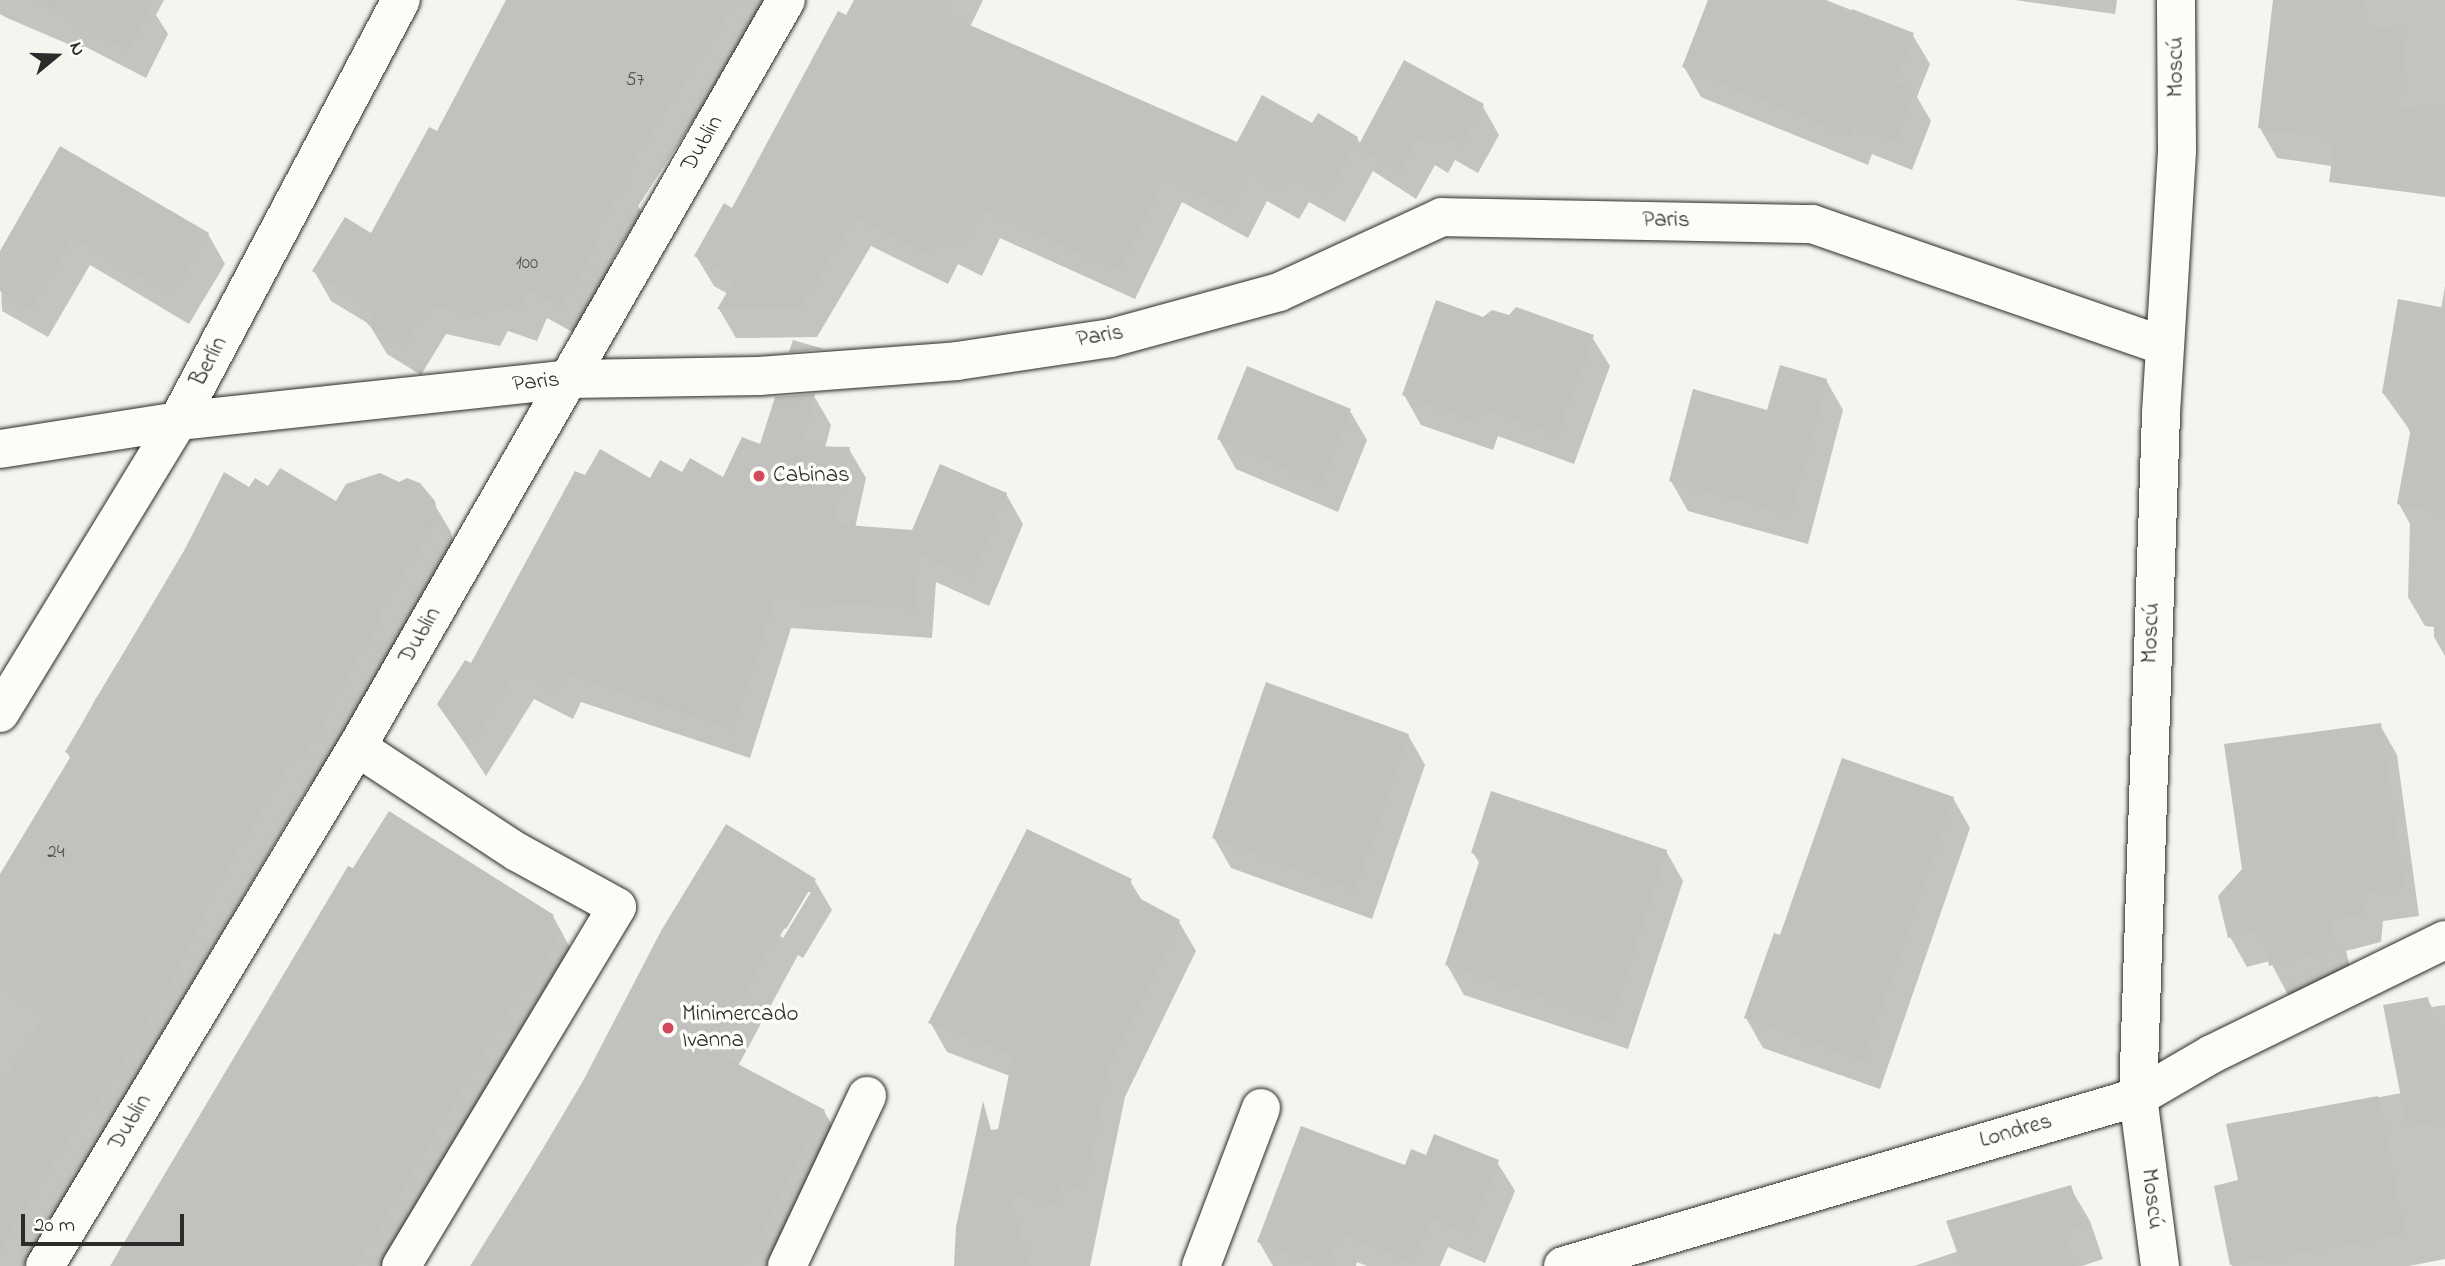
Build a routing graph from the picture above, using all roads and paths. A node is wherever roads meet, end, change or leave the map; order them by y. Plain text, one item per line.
1 (401, 0) edge
2 (786, 0) edge
3 (2176, 0) edge
4 (2164, 346) junction
5 (568, 379) junction
6 (178, 421) junction
7 (0, 449) edge
8 (0, 713) edge
9 (357, 747) junction
10 (2445, 940) edge
11 (867, 1096) dead end
12 (2138, 1097) junction
13 (1261, 1108) dead end
14 (44, 1266) edge
15 (401, 1266) edge
16 (787, 1266) edge
17 (1201, 1266) edge
18 (1563, 1266) edge
19 (2160, 1266) edge

1 - 6 street, Berlín
2 - 5 street, Dublin
3 - 4 street, Moscú
4 - 5 street, Paris
4 - 12 street, Moscú
5 - 6 street, Paris
5 - 9 street, Dublin
6 - 7 street, Paris
6 - 8 street, Berlín
9 - 14 street, Dublin
9 - 15 street
10 - 12 street, Londres
11 - 16 street
12 - 18 street, Londres
12 - 19 street, Moscú
13 - 17 street

